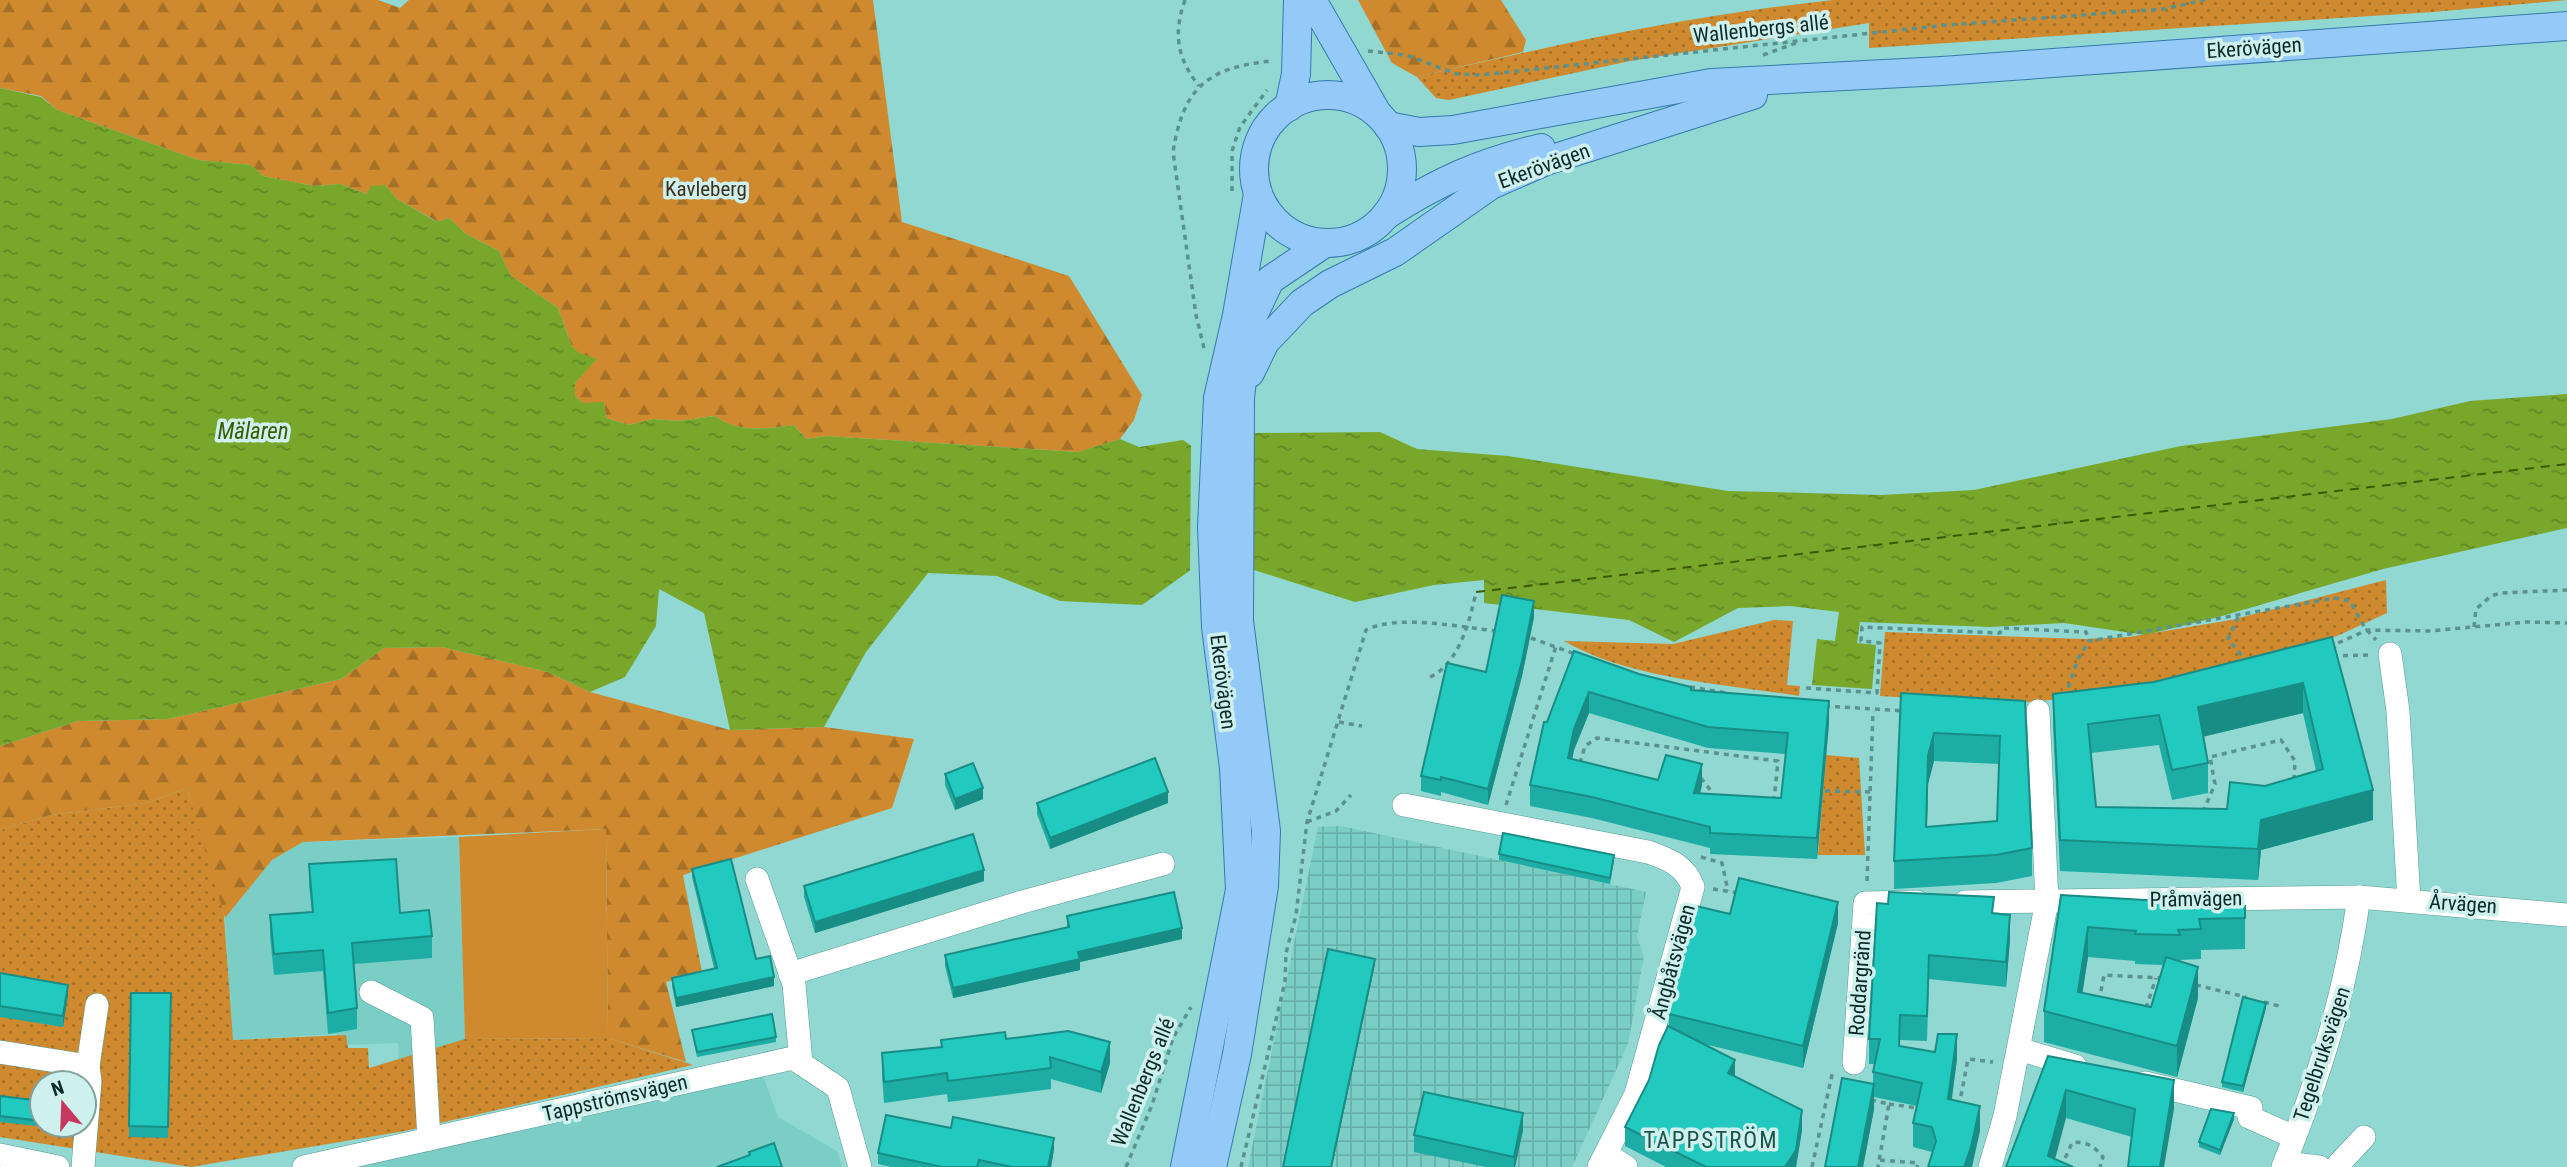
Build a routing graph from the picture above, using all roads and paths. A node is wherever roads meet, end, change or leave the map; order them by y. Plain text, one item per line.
1 (1185, 0) edge
2 (1298, 0) edge
3 (1312, 0) edge
4 (2205, 0) edge
5 (2567, 26) edge
6 (1807, 39) junction
7 (1366, 51) dead end
8 (1753, 58) dead end
9 (1270, 61) dead end
10 (1942, 72) junction
11 (1199, 86) junction
12 (1753, 94) junction
13 (1289, 107) junction
14 (1382, 120) junction
15 (1258, 194) junction
16 (1386, 215) junction
17 (1325, 243) junction
18 (1206, 354) dead end
19 (1233, 396) junction
20 (2567, 590) edge
21 (1476, 592) dead end
22 (2238, 617) junction
23 (2567, 623) edge
24 (1468, 628) junction
25 (2474, 628) junction
26 (2367, 630) junction
27 (1496, 631) edge
28 (1531, 638) edge
29 (2089, 641) junction
30 (1556, 645) junction
31 (2390, 654) junction
32 (1577, 655) edge
33 (2247, 668) edge
34 (1430, 677) dead end
35 (1683, 685) edge
36 (1806, 688) dead end
37 (1708, 690) junction
38 (1733, 694) edge
39 (1706, 702) edge
40 (1822, 705) edge
41 (1873, 711) junction
42 (1914, 711) edge
43 (2038, 711) joint
44 (1339, 722) junction
45 (1362, 726) dead end
46 (1701, 738) edge
47 (1699, 751) junction
48 (1578, 770) edge
49 (1691, 777) edge
50 (2294, 788) edge
51 (1825, 791) edge
52 (1871, 792) junction
53 (1351, 795) dead end
54 (1719, 803) edge
55 (1404, 805) dead end
56 (1773, 805) edge
57 (2214, 811) edge
58 (1307, 822) junction
59 (1500, 824) junction
60 (1163, 864) dead end
61 (757, 879) dead end
62 (1693, 887) junction
63 (1741, 893) edge
64 (2359, 897) junction
65 (2047, 901) junction
66 (2409, 901) junction
67 (1866, 903) junction
68 (2567, 915) edge
69 (790, 974) junction
70 (2156, 978) junction
71 (2163, 978) edge
72 (2190, 983) edge
73 (371, 992) dead end
74 (1196, 998) dead end
75 (97, 1005) dead end
76 (2098, 1006) edge
77 (2279, 1006) dead end
78 (2144, 1017) edge
79 (0, 1052) edge
80 (2017, 1057) junction
81 (801, 1063) junction
82 (1854, 1063) dead end
83 (88, 1066) junction
84 (2094, 1072) edge
85 (2128, 1079) edge
86 (1828, 1091) dead end
87 (1841, 1094) edge
88 (1867, 1099) edge
89 (1889, 1104) junction
90 (1923, 1108) edge
91 (1958, 1112) edge
92 (2364, 1137) dead end
93 (2294, 1138) junction
94 (429, 1139) junction
95 (0, 1155) edge
96 (1880, 1160) junction
97 (1603, 1161) edge
98 (2284, 1165) edge
99 (58, 1167) edge
100 (83, 1167) edge
101 (304, 1167) edge
102 (860, 1167) edge
103 (1126, 1167) edge
104 (1185, 1167) edge
105 (1212, 1167) edge
106 (1241, 1167) edge
107 (1626, 1167) edge
108 (1878, 1167) edge
109 (1917, 1167) edge
110 (1990, 1167) edge
111 (2062, 1167) edge
112 (2100, 1167) edge
113 (2319, 1167) edge
114 (2336, 1167) edge

1 - 11 path
2 - 13 main road
3 - 14 main road
4 - 6 path, Wallenbergs allé
5 - 10 main road, Ekerövägen
6 - 7 path, Wallenbergs allé
6 - 8 path
9 - 11 path
10 - 12 main road, Ekerövägen
10 - 14 main road, Ekerövägen
11 - 18 path
12 - 16 main road, Ekerövägen
12 - 19 main road, Ekerövägen
13 - 14 main road
13 - 15 main road
14 - 16 main road
15 - 17 main road
15 - 19 main road, Ekerövägen
16 - 17 main road
17 - 19 main road, Ekerövägen
19 - 104 main road, Ekerövägen
19 - 105 main road, Ekerövägen
20 - 25 path
21 - 24 path
22 - 26 path
22 - 29 path
22 - 33 path
23 - 25 path
24 - 27 path
24 - 34 path
24 - 44 path
25 - 26 path
26 - 31 path
26 - 31 path
28 - 30 path
29 - 36 path
29 - 43 path
30 - 32 path
30 - 59 path
31 - 66 street
35 - 37 path
37 - 38 path
37 - 39 path
40 - 41 path
41 - 42 path
41 - 52 path
43 - 65 street
44 - 45 path
44 - 58 path
46 - 47 path
47 - 48 path
47 - 56 path
49 - 54 path
50 - 57 path
51 - 52 path
52 - 67 path
53 - 58 path
55 - 59 street, Ångbåtsvägen
58 - 106 path
59 - 62 street, Ångbåtsvägen
60 - 69 street
61 - 69 street
62 - 63 path
62 - 97 street, Ångbåtsvägen
64 - 65 street, Pråmvägen
64 - 66 street, Årvägen
64 - 93 street, Tegelbruksvägen
65 - 67 street, Pråmvägen
65 - 80 street
66 - 68 street, Årvägen
67 - 82 street, Roddargränd
69 - 81 street
70 - 71 path
70 - 76 path
70 - 78 path
72 - 77 path
73 - 94 street
74 - 103 path, Wallenbergs allé
75 - 83 street
79 - 83 street
80 - 84 street
80 - 91 path
80 - 110 street
81 - 94 street, Tappströmsvägen
81 - 102 street
83 - 100 street
85 - 93 street
86 - 87 path
88 - 89 path
89 - 90 path
89 - 96 path
92 - 114 street
93 - 98 street, Tegelbruksvägen
94 - 101 street, Tappströmsvägen
95 - 99 street
96 - 108 path
96 - 109 path
97 - 107 street
98 - 113 street
111 - 112 path

